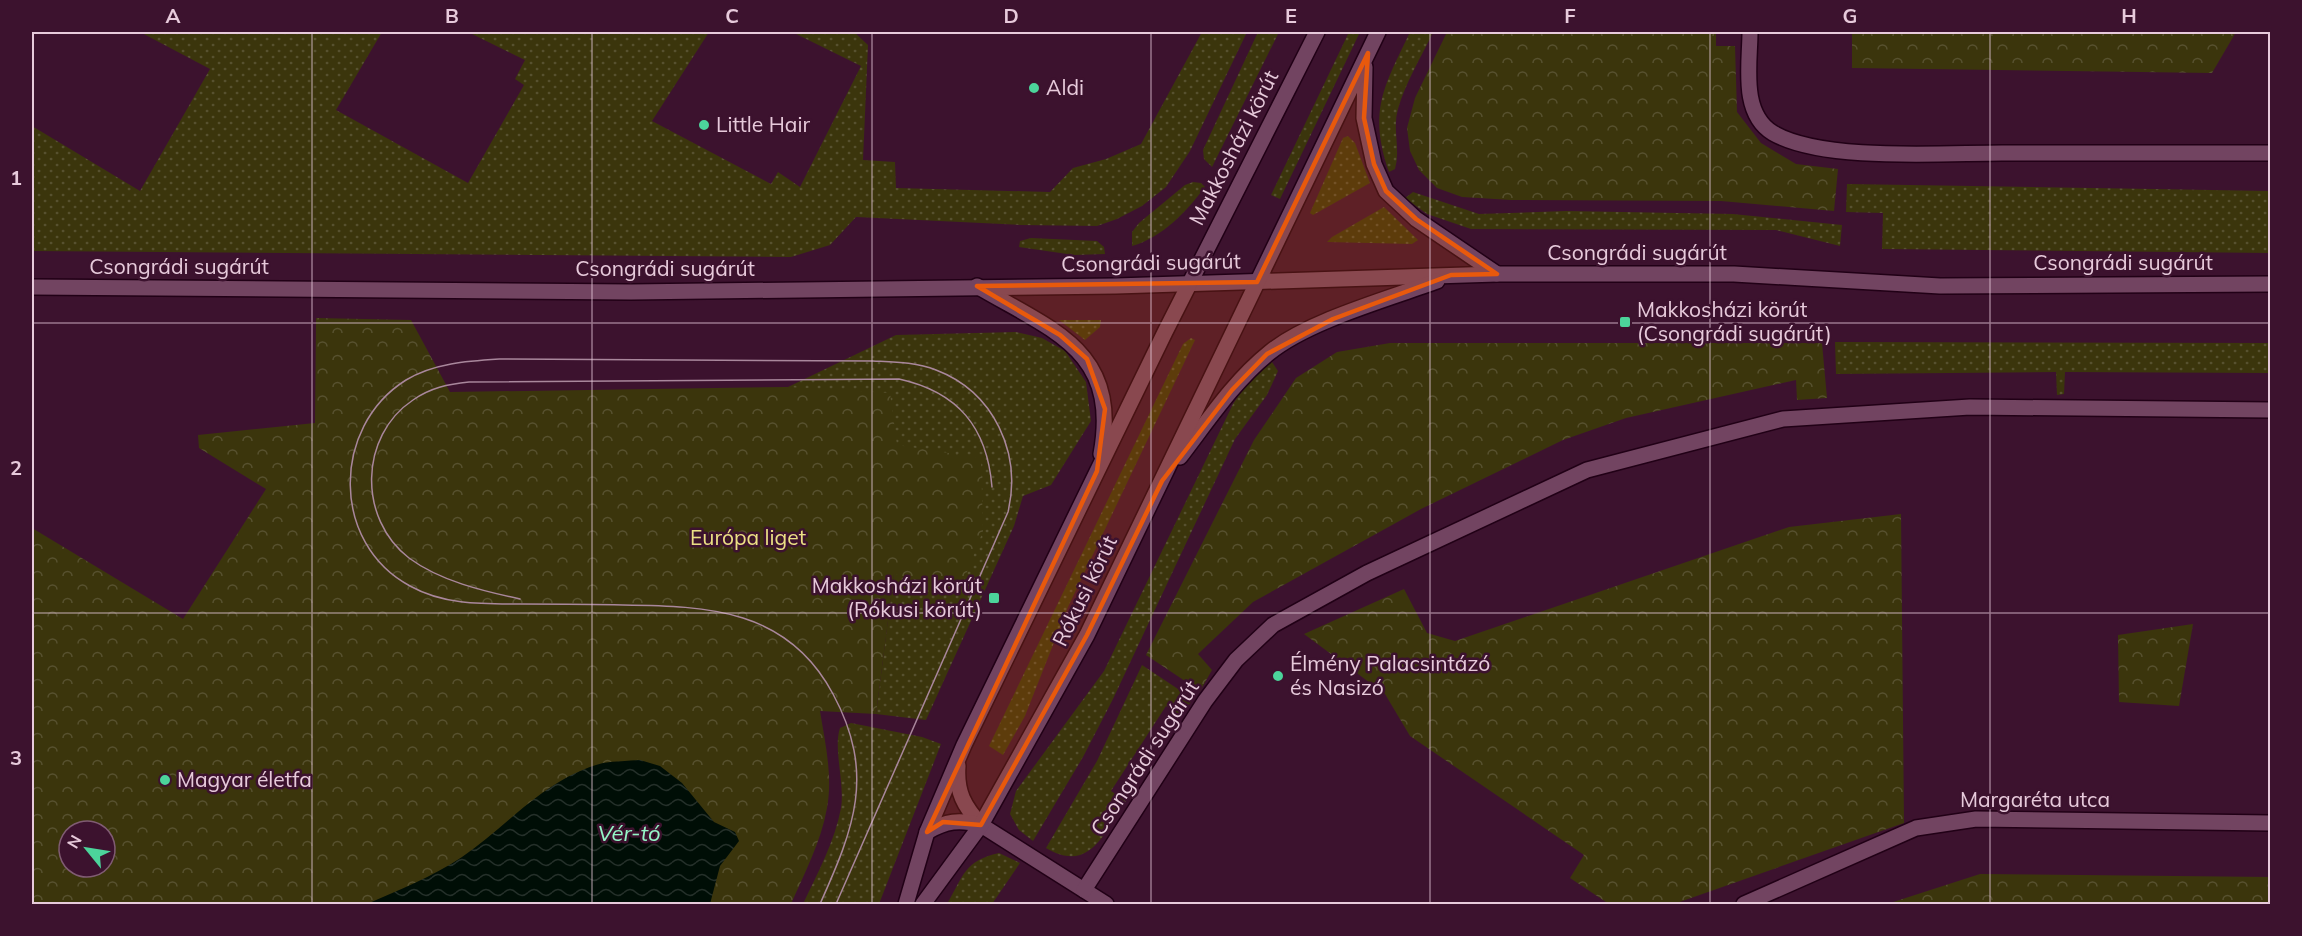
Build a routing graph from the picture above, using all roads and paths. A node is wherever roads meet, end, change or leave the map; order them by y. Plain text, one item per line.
1 (1317, 32) edge
2 (1378, 32) edge
3 (1750, 32) edge
4 (1368, 53) junction
5 (2271, 153) edge
6 (1497, 274) junction
7 (1451, 275) junction
8 (1257, 282) junction
9 (1190, 283) junction
10 (2271, 284) edge
11 (977, 286) junction
12 (32, 287) edge
13 (2271, 410) edge
14 (1097, 471) junction
15 (1162, 481) junction
16 (958, 759) junction
17 (2271, 823) edge
18 (981, 825) junction
19 (927, 832) junction
20 (1084, 890) junction
21 (906, 904) edge
22 (923, 904) edge
23 (1106, 904) edge
24 (1744, 904) edge

1 - 9 main road, Makkosházi körút
2 - 4 main road
3 - 5 main road
4 - 6 main road
4 - 8 main road
6 - 7 main road, Csongrádi sugárút
6 - 10 main road, Csongrádi sugárút
7 - 8 main road, Csongrádi sugárút
7 - 15 main road
8 - 9 main road, Csongrádi sugárút
8 - 15 main road, Rókusi körút
9 - 11 main road, Csongrádi sugárút
9 - 14 main road, Rókusi körút
11 - 12 main road, Csongrádi sugárút
11 - 14 main road
13 - 20 main road, Csongrádi sugárút
14 - 16 main road, Rókusi körút
15 - 18 main road, Rókusi körút
16 - 18 main road
16 - 19 main road, Rókusi körút
17 - 24 main road, Margaréta utca
18 - 19 main road
18 - 20 main road
18 - 22 main road, Rókusi körút
19 - 21 main road, Rókusi körút
20 - 23 main road

